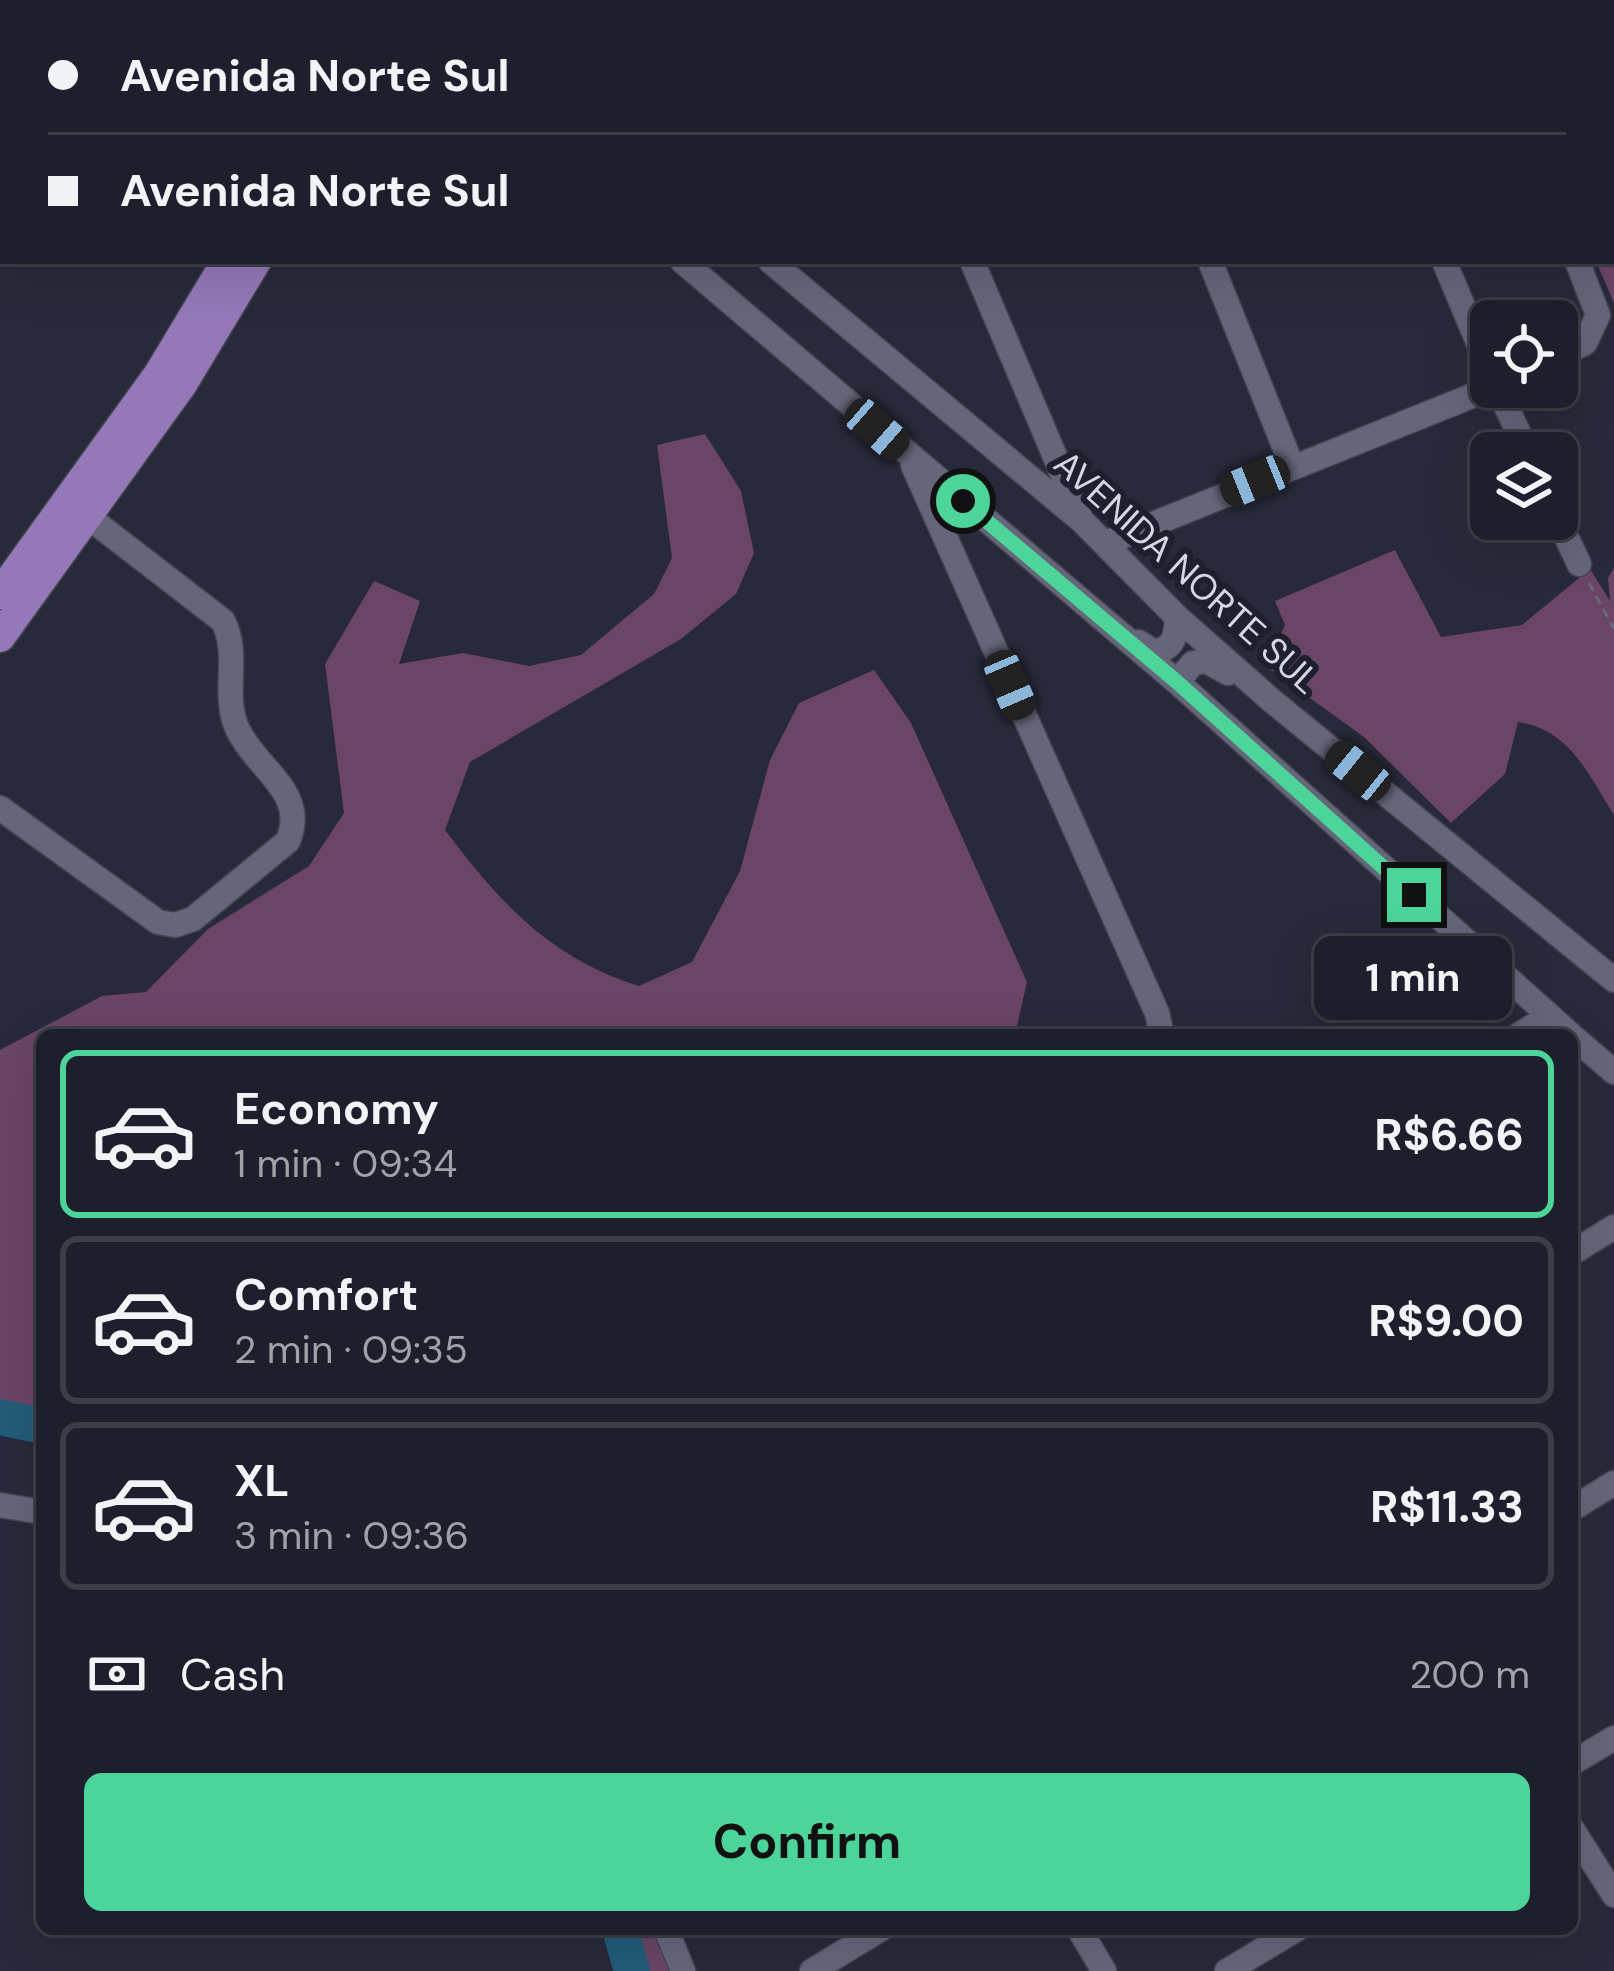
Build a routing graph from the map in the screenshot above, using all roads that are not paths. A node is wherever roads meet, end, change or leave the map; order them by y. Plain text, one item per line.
1 (225, 264) edge
2 (254, 264) edge
3 (685, 264) edge
4 (774, 264) edge
5 (973, 264) edge
6 (1211, 264) edge
7 (1445, 264) edge
8 (1577, 264) edge
9 (1470, 323) edge
10 (1578, 346) edge
11 (1470, 397) edge
12 (910, 458) junction
13 (1292, 466) junction
14 (87, 516) junction
15 (1082, 520) junction
16 (1568, 540) edge
17 (1106, 543) junction
18 (1579, 564) road end
19 (0, 594) edge
20 (1178, 617) junction
21 (1105, 622) junction
22 (0, 637) edge
23 (1177, 682) junction
24 (1271, 700) junction
25 (0, 808) edge
26 (1614, 980) edge
27 (1549, 1016) junction
28 (1161, 1029) edge
29 (1528, 1029) edge
30 (1565, 1029) edge
31 (1578, 1040) edge
32 (1614, 1072) edge
33 (1614, 1227) edge
34 (1578, 1249) edge
35 (1614, 1484) edge
36 (0, 1505) edge
37 (1578, 1505) edge
38 (36, 1511) edge
39 (1614, 1738) edge
40 (1578, 1759) edge
41 (1578, 1838) edge
42 (1614, 1895) edge
43 (668, 1935) edge
44 (871, 1935) edge
45 (1083, 1935) edge
46 (1287, 1935) edge
47 (683, 1971) edge
48 (812, 1971) edge
49 (1104, 1971) edge
50 (1227, 1971) edge

1 - 19 main road
2 - 14 main road
3 - 12 street
4 - 15 street, AVENIDA NORTE SUL
5 - 15 street
6 - 13 street
7 - 9 street
8 - 10 street
11 - 13 street
12 - 21 street
12 - 28 street
13 - 17 street
14 - 22 main road
14 - 25 street
15 - 17 street, AVENIDA NORTE SUL
16 - 18 street
17 - 20 street, AVENIDA NORTE SUL
20 - 21 street
20 - 24 street, AVENIDA NORTE SUL
21 - 23 street
23 - 24 street
23 - 27 street
24 - 26 street, AVENIDA NORTE SUL
27 - 29 street
27 - 30 street
31 - 32 street
33 - 34 street
35 - 37 street
36 - 38 street
39 - 40 street
41 - 42 street
43 - 47 street
44 - 48 street
45 - 49 street
46 - 50 street

